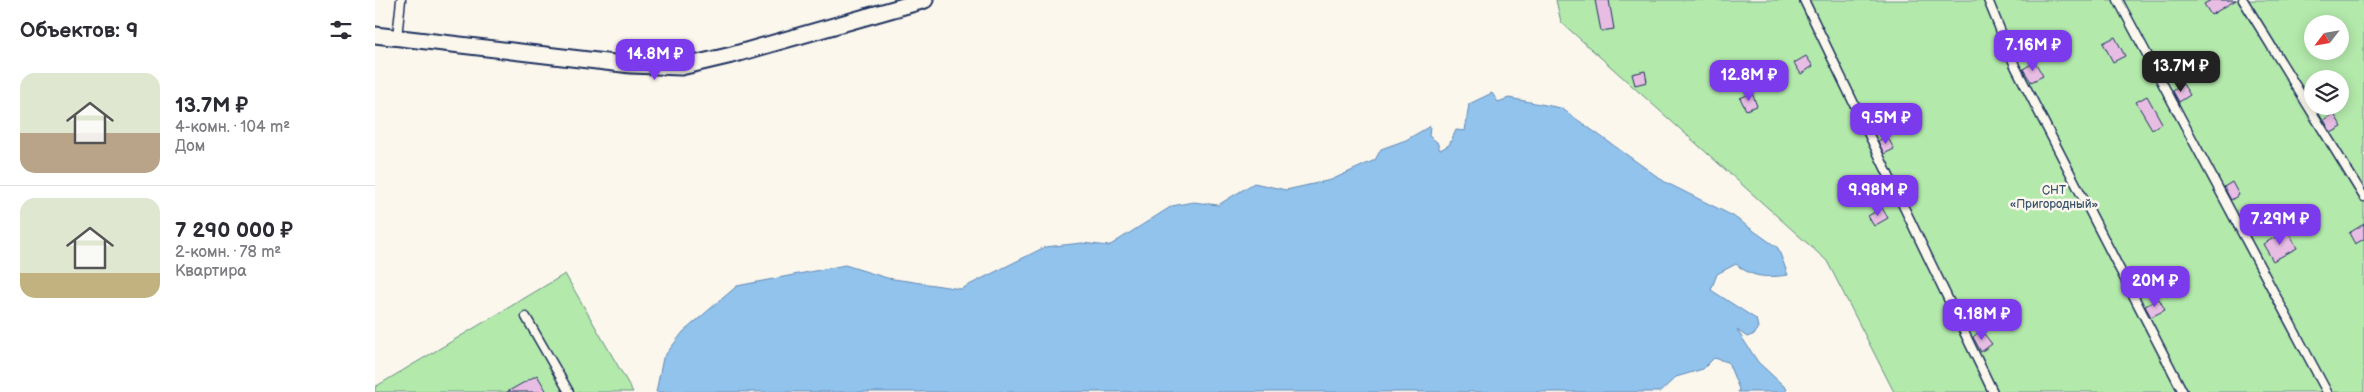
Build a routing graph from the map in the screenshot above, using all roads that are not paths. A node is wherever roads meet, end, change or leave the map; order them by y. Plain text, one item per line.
1 (401, 0) edge
2 (925, 0) edge
3 (1805, 0) edge
4 (1987, 0) edge
5 (2118, 0) edge
6 (2243, 0) edge
7 (375, 35) edge
8 (397, 37) junction
9 (2364, 197) edge
10 (526, 317) dead end
11 (569, 392) edge
12 (1993, 392) edge
13 (2183, 392) edge
14 (2327, 392) edge

1 - 8 lane
2 - 8 street
3 - 12 lane
4 - 13 lane
5 - 14 lane
6 - 9 lane
7 - 8 street
10 - 11 lane

